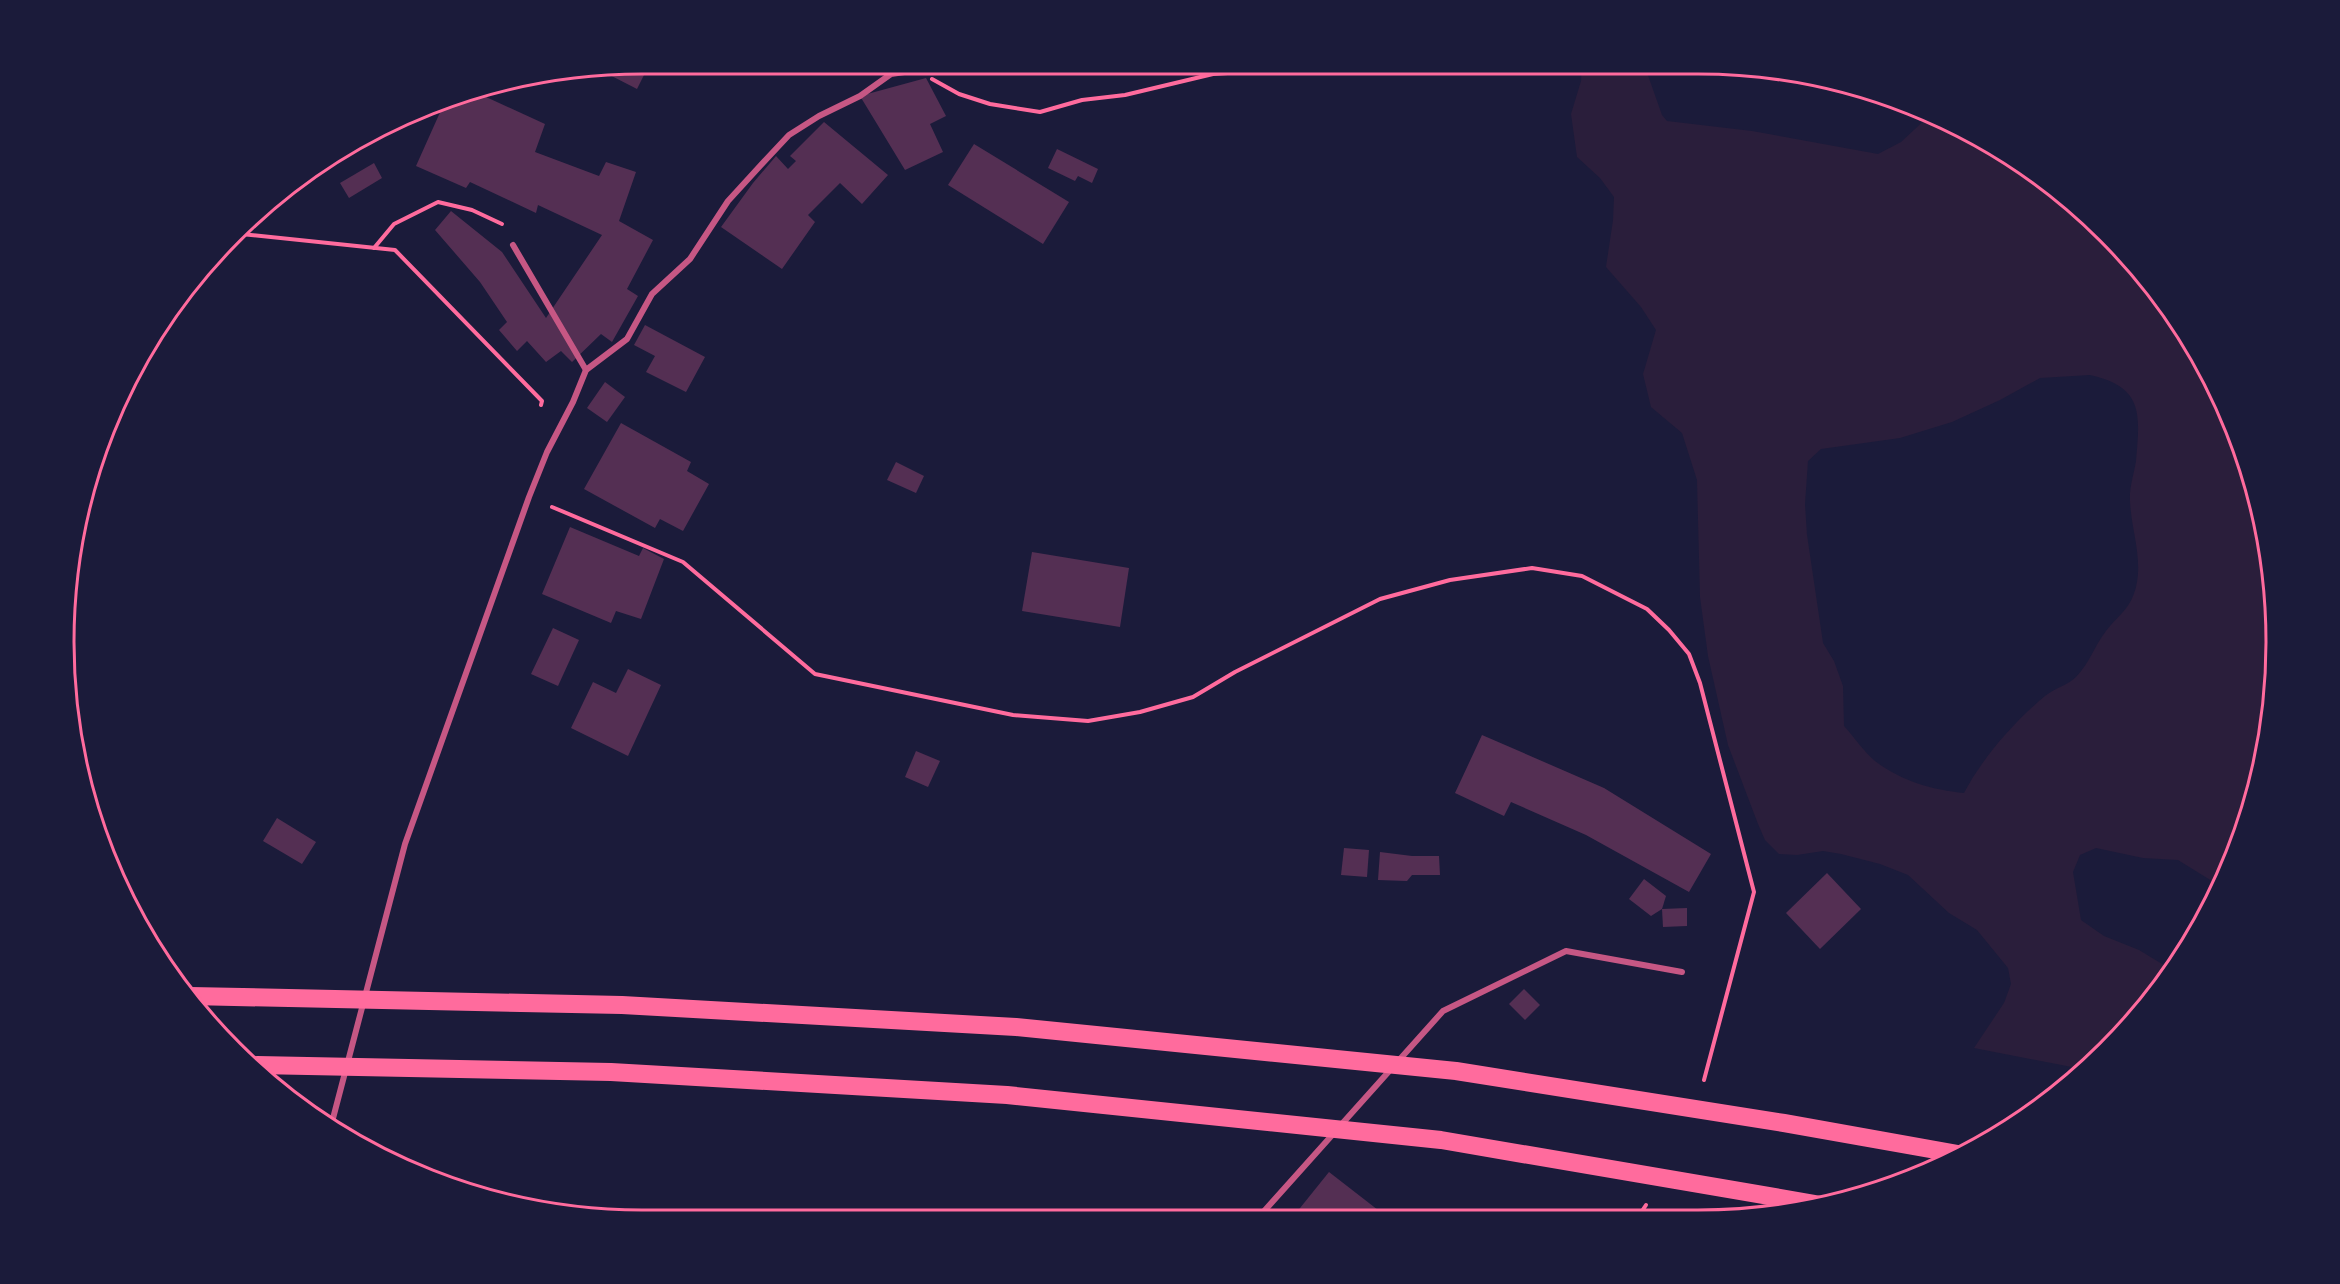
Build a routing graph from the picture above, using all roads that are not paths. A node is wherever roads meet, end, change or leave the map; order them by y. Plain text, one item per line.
1 (891, 74) edge
2 (513, 245) road end
3 (586, 370) junction
4 (1682, 972) dead end
5 (198, 996) edge
6 (263, 1065) edge
7 (333, 1119) edge
8 (1948, 1152) edge
9 (1800, 1201) edge
10 (1265, 1210) edge

1 - 3 street
2 - 3 street
3 - 7 street
4 - 10 street
5 - 8 highway
6 - 9 highway

